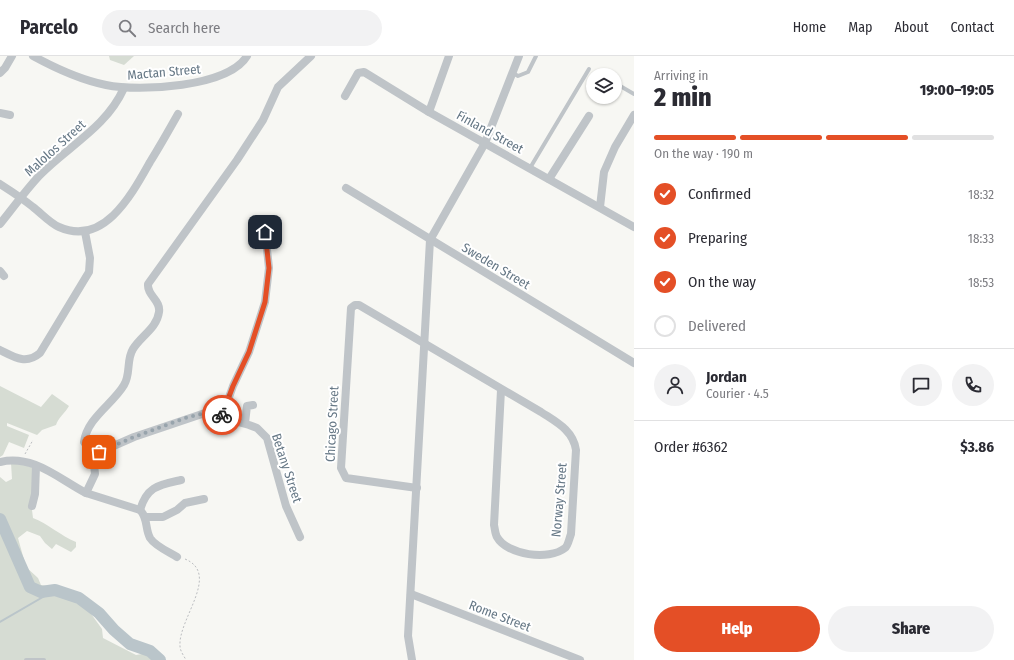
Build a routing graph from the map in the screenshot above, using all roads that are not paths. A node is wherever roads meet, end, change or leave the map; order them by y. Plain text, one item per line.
1 (12, 56) edge
2 (33, 56) edge
3 (247, 56) edge
4 (311, 56) edge
5 (449, 56) edge
6 (519, 56) edge
7 (536, 56) edge
8 (0, 73) edge
9 (513, 73) junction
10 (586, 74) edge
11 (124, 88) junction
12 (622, 88) edge
13 (634, 94) edge
14 (345, 96) dead end
15 (429, 112) junction
16 (0, 113) edge
17 (178, 114) dead end
18 (10, 115) dead end
19 (634, 115) edge
20 (589, 116) dead end
21 (485, 143) junction
22 (530, 168) junction
23 (550, 179) junction
24 (0, 184) edge
25 (346, 188) dead end
26 (21, 198) junction
27 (600, 207) junction
28 (0, 224) edge
29 (634, 227) edge
30 (85, 232) junction
31 (265, 232) dead end
32 (430, 240) junction
33 (359, 305) joint
34 (425, 345) junction
35 (0, 350) edge
36 (634, 363) edge
37 (502, 390) junction
38 (253, 405) dead end
39 (222, 417) junction
40 (245, 423) junction
41 (93, 455) junction
42 (0, 462) edge
43 (36, 466) junction
44 (181, 480) dead end
45 (417, 488) junction
46 (86, 493) junction
47 (204, 499) dead end
48 (32, 506) dead end
49 (142, 514) junction
50 (300, 537) dead end
51 (177, 557) road end
52 (411, 594) junction
53 (26, 660) edge
54 (44, 660) edge
55 (412, 660) edge
56 (580, 660) edge

1 - 8 street
2 - 11 street, Mactan Street
3 - 11 street, Mactan Street
4 - 41 street
5 - 15 street
6 - 9 street
7 - 9 lane
9 - 21 street
10 - 22 lane
11 - 26 street, Malolos Street
12 - 13 lane
14 - 15 street, Finland Street
15 - 21 street, Finland Street
16 - 18 street
17 - 30 street
19 - 27 street
20 - 23 street
21 - 22 street, Finland Street
21 - 32 street
22 - 23 street, Finland Street
23 - 27 street, Finland Street
24 - 26 street
25 - 32 street, Sweden Street
26 - 28 street, Malolos Street
26 - 30 street
27 - 29 street, Finland Street
30 - 35 street
31 - 39 street
32 - 34 street
32 - 36 street, Sweden Street
33 - 34 street, Norway Street
33 - 45 street, Chicago Street
34 - 37 street, Norway Street
34 - 45 street
37 - 37 street, Norway Street
38 - 40 street
39 - 40 street, Betany Street
39 - 41 street, Betany Street
40 - 50 street, Betany Street
41 - 46 street
42 - 43 street
43 - 46 street
43 - 48 street
44 - 49 street
45 - 52 street
46 - 49 street
47 - 49 street
49 - 51 street
52 - 55 street
52 - 56 street, Rome Street
53 - 54 lane

